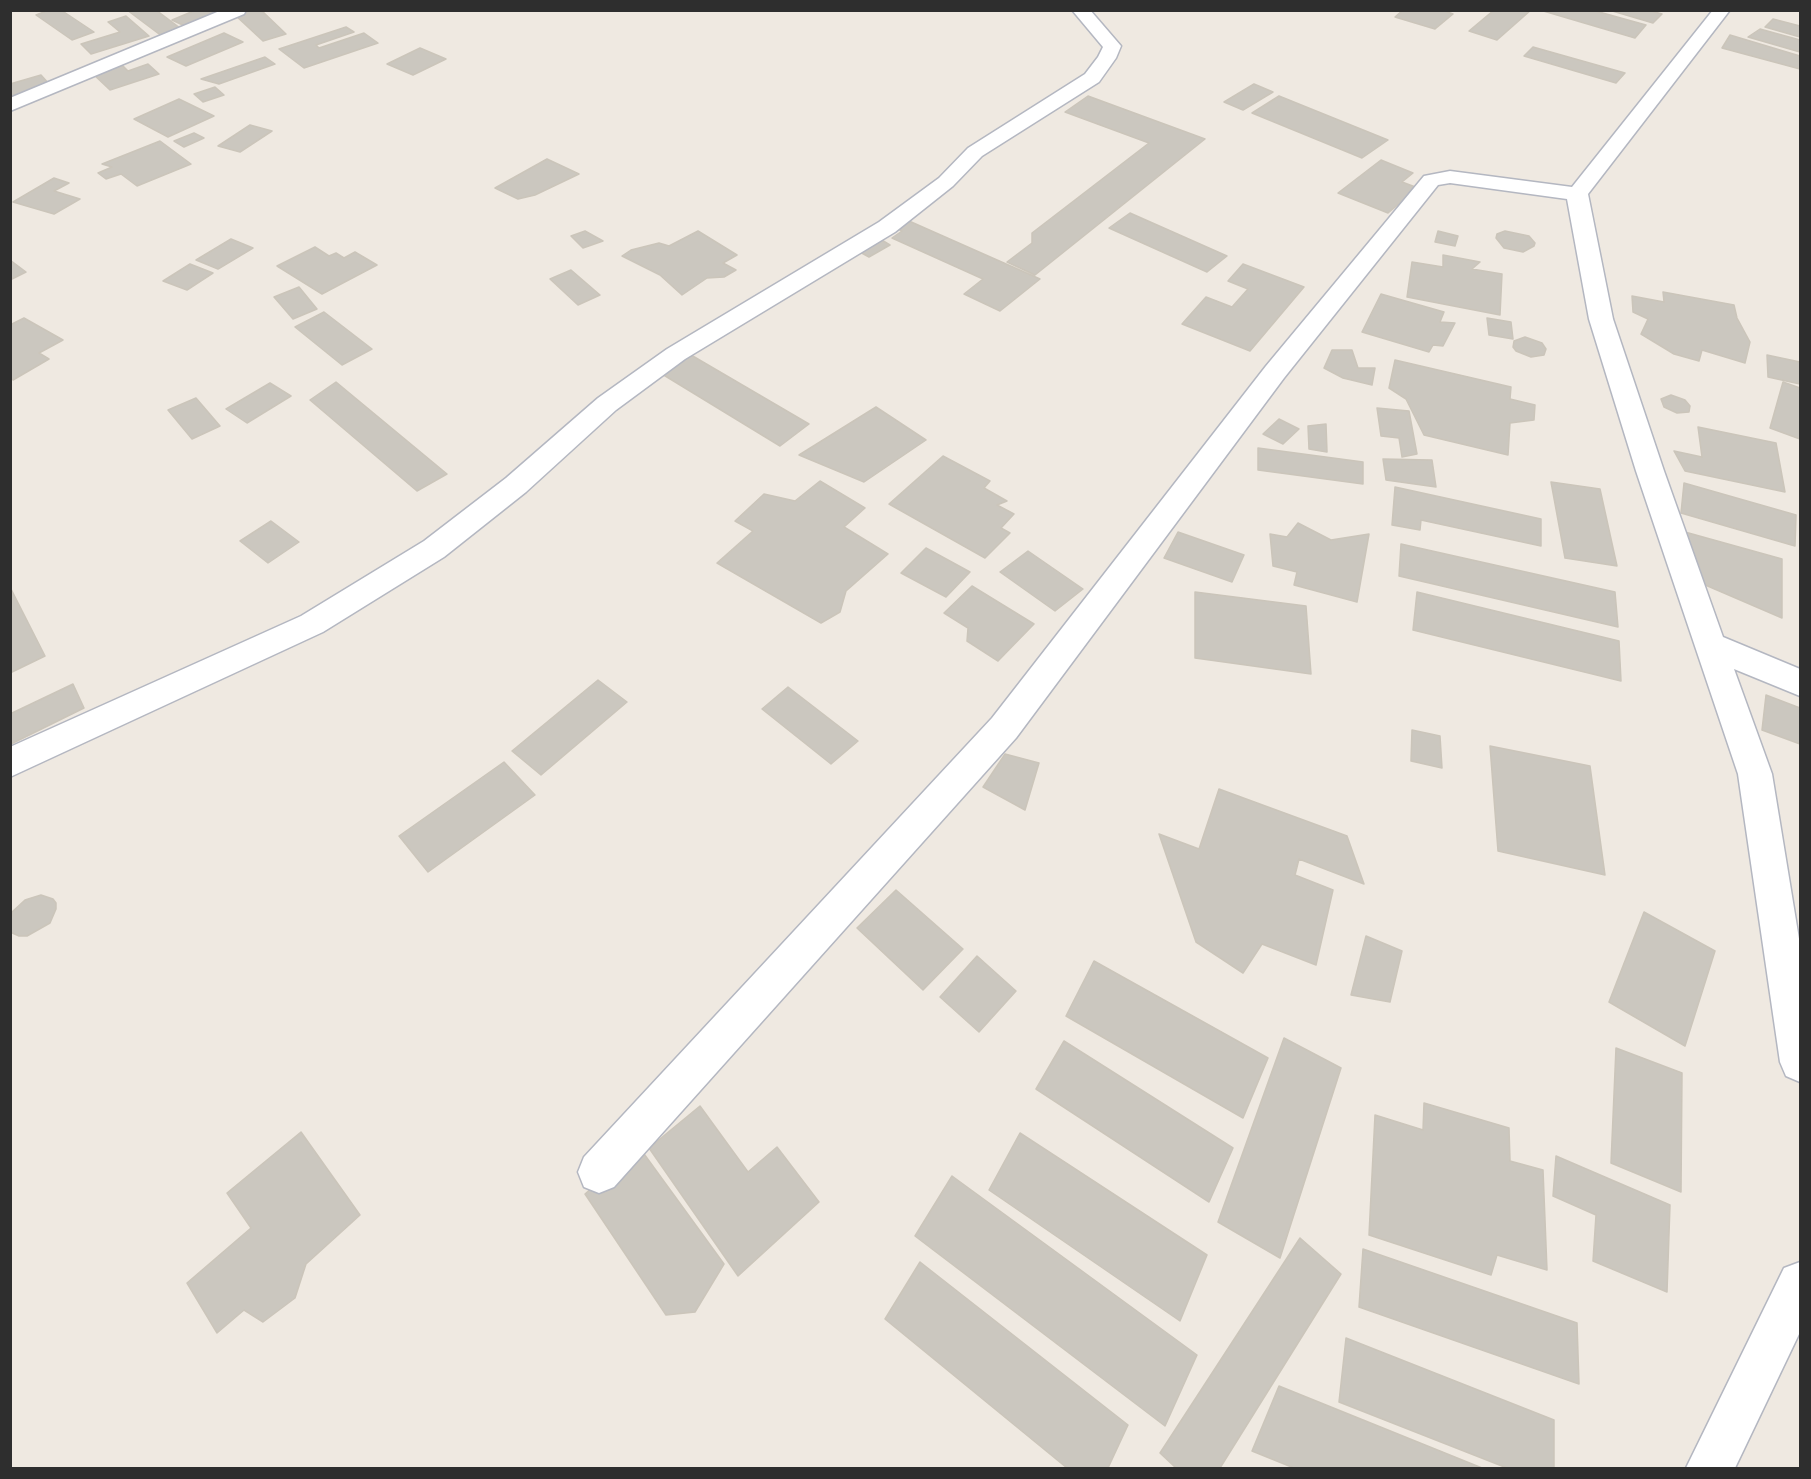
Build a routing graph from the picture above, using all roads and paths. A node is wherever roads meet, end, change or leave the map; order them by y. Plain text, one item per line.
1 (238, 10) edge
2 (1080, 10) edge
3 (1722, 10) edge
4 (10, 105) edge
5 (1577, 194) junction
6 (1710, 645) junction
7 (1800, 683) edge
8 (10, 763) edge
9 (1800, 1062) edge
10 (599, 1172) dead end
11 (1800, 1284) edge
12 (1710, 1468) edge

1 - 4 street
2 - 8 street
3 - 5 street
5 - 6 street
5 - 10 street
6 - 7 street
6 - 9 street
11 - 12 street

